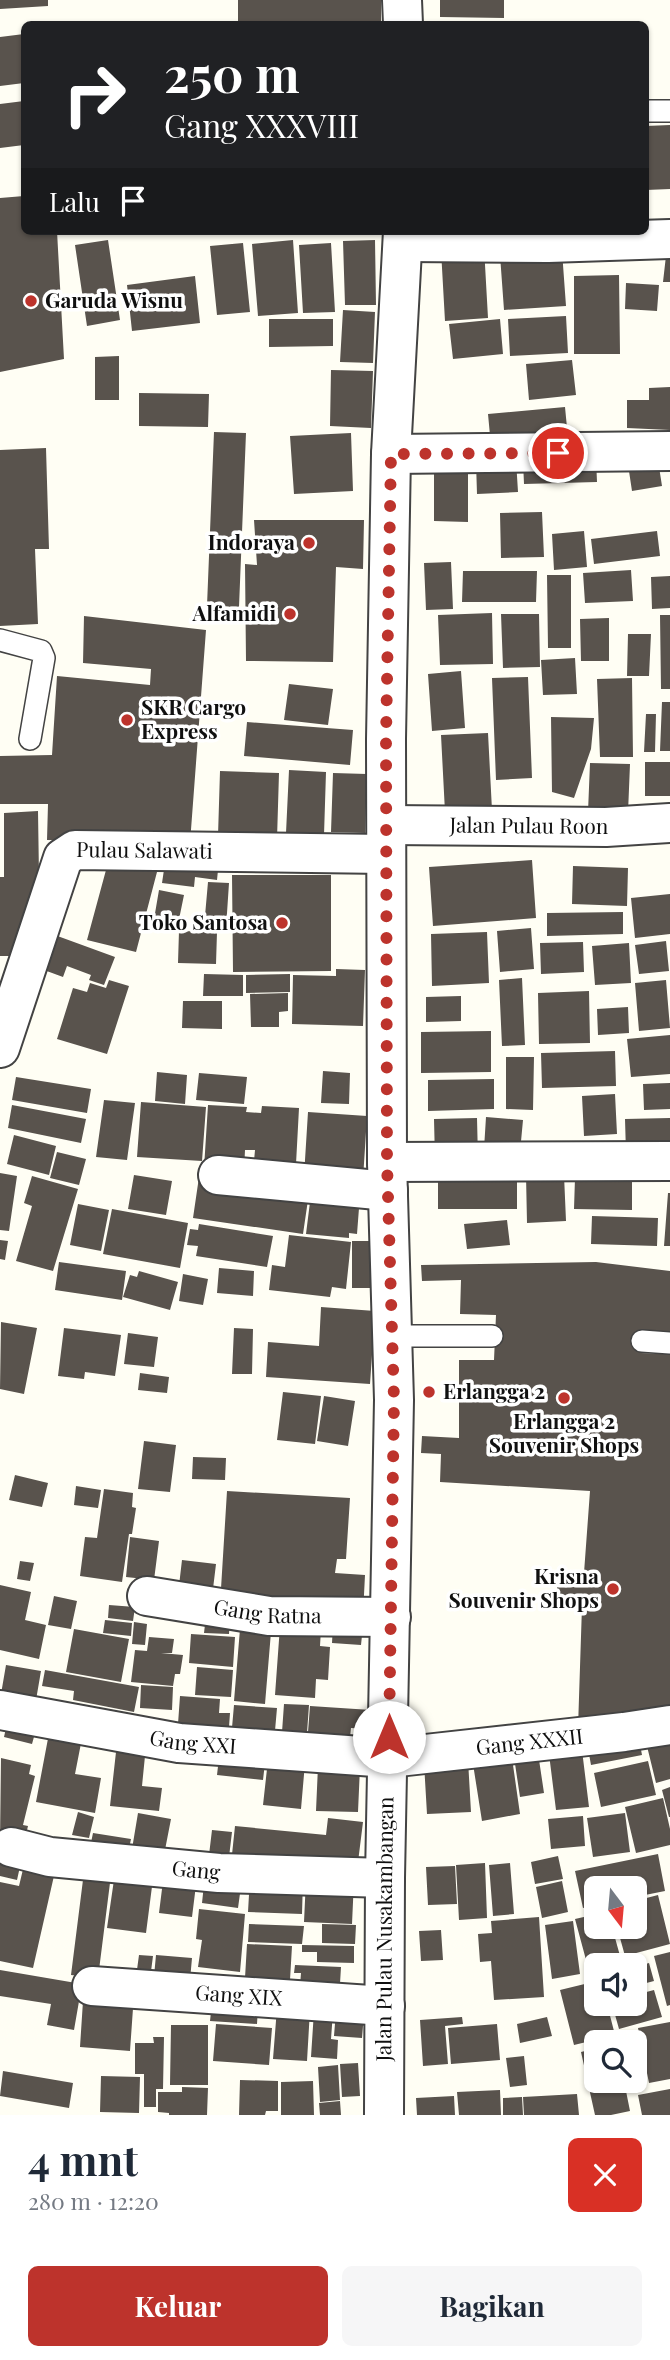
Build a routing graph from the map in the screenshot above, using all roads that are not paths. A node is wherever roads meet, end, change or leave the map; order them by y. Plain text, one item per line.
1 (402, 0) edge
2 (402, 21) edge
3 (649, 111) edge
4 (670, 111) edge
5 (403, 237) edge
6 (670, 239) edge
7 (670, 451) edge
8 (391, 454) junction
9 (0, 640) edge
10 (30, 739) dead end
11 (670, 823) edge
12 (387, 840) junction
13 (0, 1048) edge
14 (670, 1161) edge
15 (218, 1175) dead end
16 (387, 1176) junction
17 (394, 1336) junction
18 (492, 1336) dead end
19 (642, 1341) dead end
20 (670, 1343) edge
21 (147, 1596) dead end
22 (391, 1617) junction
23 (0, 1710) edge
24 (670, 1724) edge
25 (389, 1758) junction
26 (11, 1847) dead end
27 (385, 1878) junction
28 (92, 1986) dead end
29 (385, 2006) junction
30 (384, 2115) edge

1 - 2 street
3 - 4 lane
5 - 6 street
5 - 8 street, Jalan Pulau Nusakambangan
7 - 8 street
8 - 12 street, Jalan Pulau Nusakambangan
9 - 10 lane
11 - 12 street, Jalan Pulau Roon
12 - 13 street, Pulau Salawati
12 - 16 street, Jalan Pulau Nusakambangan
14 - 16 street
15 - 16 street
16 - 17 street, Jalan Pulau Nusakambangan
17 - 18 lane
17 - 22 street, Jalan Pulau Nusakambangan
19 - 20 lane
21 - 22 street, Gang Ratna
22 - 25 street, Jalan Pulau Nusakambangan
23 - 25 street, Gang XXI
24 - 25 street, Gang XXXII
25 - 27 street, Jalan Pulau Nusakambangan
26 - 27 street, Gang
27 - 29 street, Jalan Pulau Nusakambangan
28 - 29 street, Gang XIX
29 - 30 street, Jalan Pulau Nusakambangan

